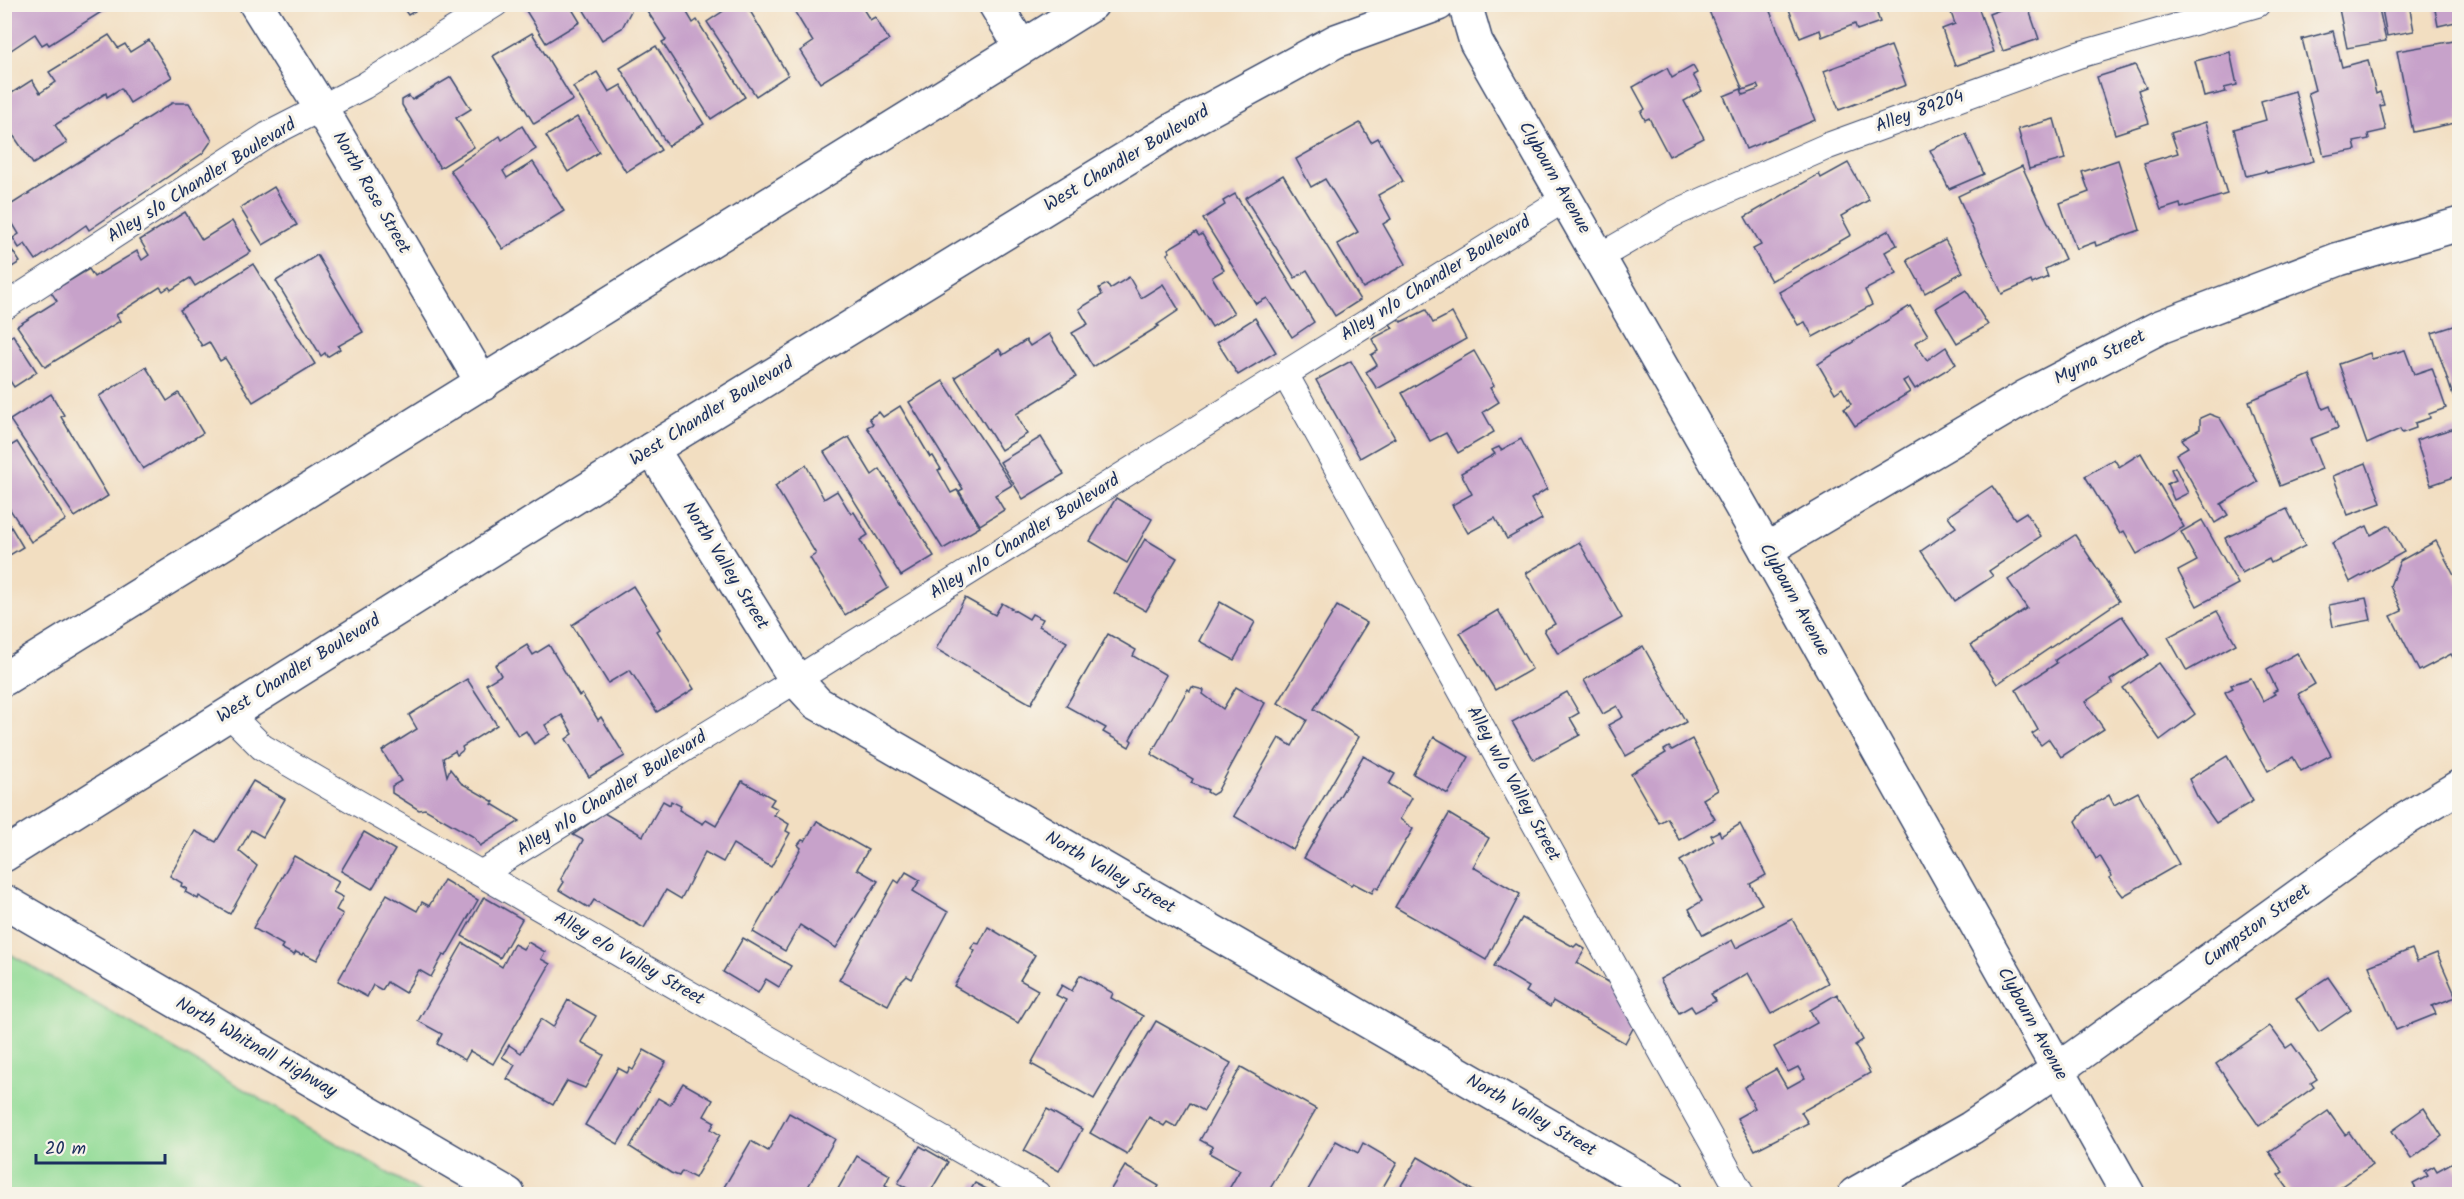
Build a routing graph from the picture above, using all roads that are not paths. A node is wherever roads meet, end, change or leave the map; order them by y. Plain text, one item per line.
1 (256, 4) edge
2 (495, 4) edge
3 (995, 4) edge
4 (1092, 4) edge
5 (1438, 4) edge
6 (1465, 4) edge
7 (2257, 4) edge
8 (1021, 47) junction
9 (321, 108) junction
10 (1566, 198) junction
11 (2460, 224) edge
12 (1599, 257) junction
13 (4, 307) edge
14 (1285, 374) junction
15 (483, 384) junction
16 (652, 449) junction
17 (1766, 550) junction
18 (4, 679) edge
19 (796, 680) junction
20 (228, 713) junction
21 (2460, 786) edge
22 (4, 855) edge
23 (482, 873) junction
24 (4, 901) edge
25 (2057, 1070) junction
26 (508, 1194) edge
27 (1036, 1194) edge
28 (1667, 1194) edge
29 (1741, 1194) edge
30 (1855, 1194) edge
31 (2128, 1194) edge

1 - 9 main road, North Rose Street
2 - 9 lane, Alley s/o Chandler Boulevard
3 - 8 main road
4 - 8 main road
5 - 16 main road, West Chandler Boulevard
6 - 10 main road, Clybourn Avenue
7 - 12 lane, Alley 89204
8 - 15 main road
9 - 13 lane, Alley s/o Chandler Boulevard
9 - 15 main road, North Rose Street
10 - 12 main road, Clybourn Avenue
10 - 14 lane, Alley n/o Chandler Boulevard
11 - 17 main road, Myrna Street
12 - 17 main road, Clybourn Avenue
14 - 19 lane, Alley n/o Chandler Boulevard
14 - 29 lane, Alley w/o Valley Street
15 - 18 main road
16 - 19 main road, North Valley Street
16 - 20 main road, West Chandler Boulevard
17 - 25 main road, Clybourn Avenue
19 - 23 lane, Alley n/o Chandler Boulevard
19 - 28 main road, North Valley Street
20 - 22 main road, West Chandler Boulevard
20 - 23 lane, Alley e/o Valley Street
21 - 25 main road, Cumpston Street
23 - 27 lane, Alley e/o Valley Street
24 - 26 main road, North Whitnall Highway
25 - 30 main road
25 - 31 main road, Clybourn Avenue

